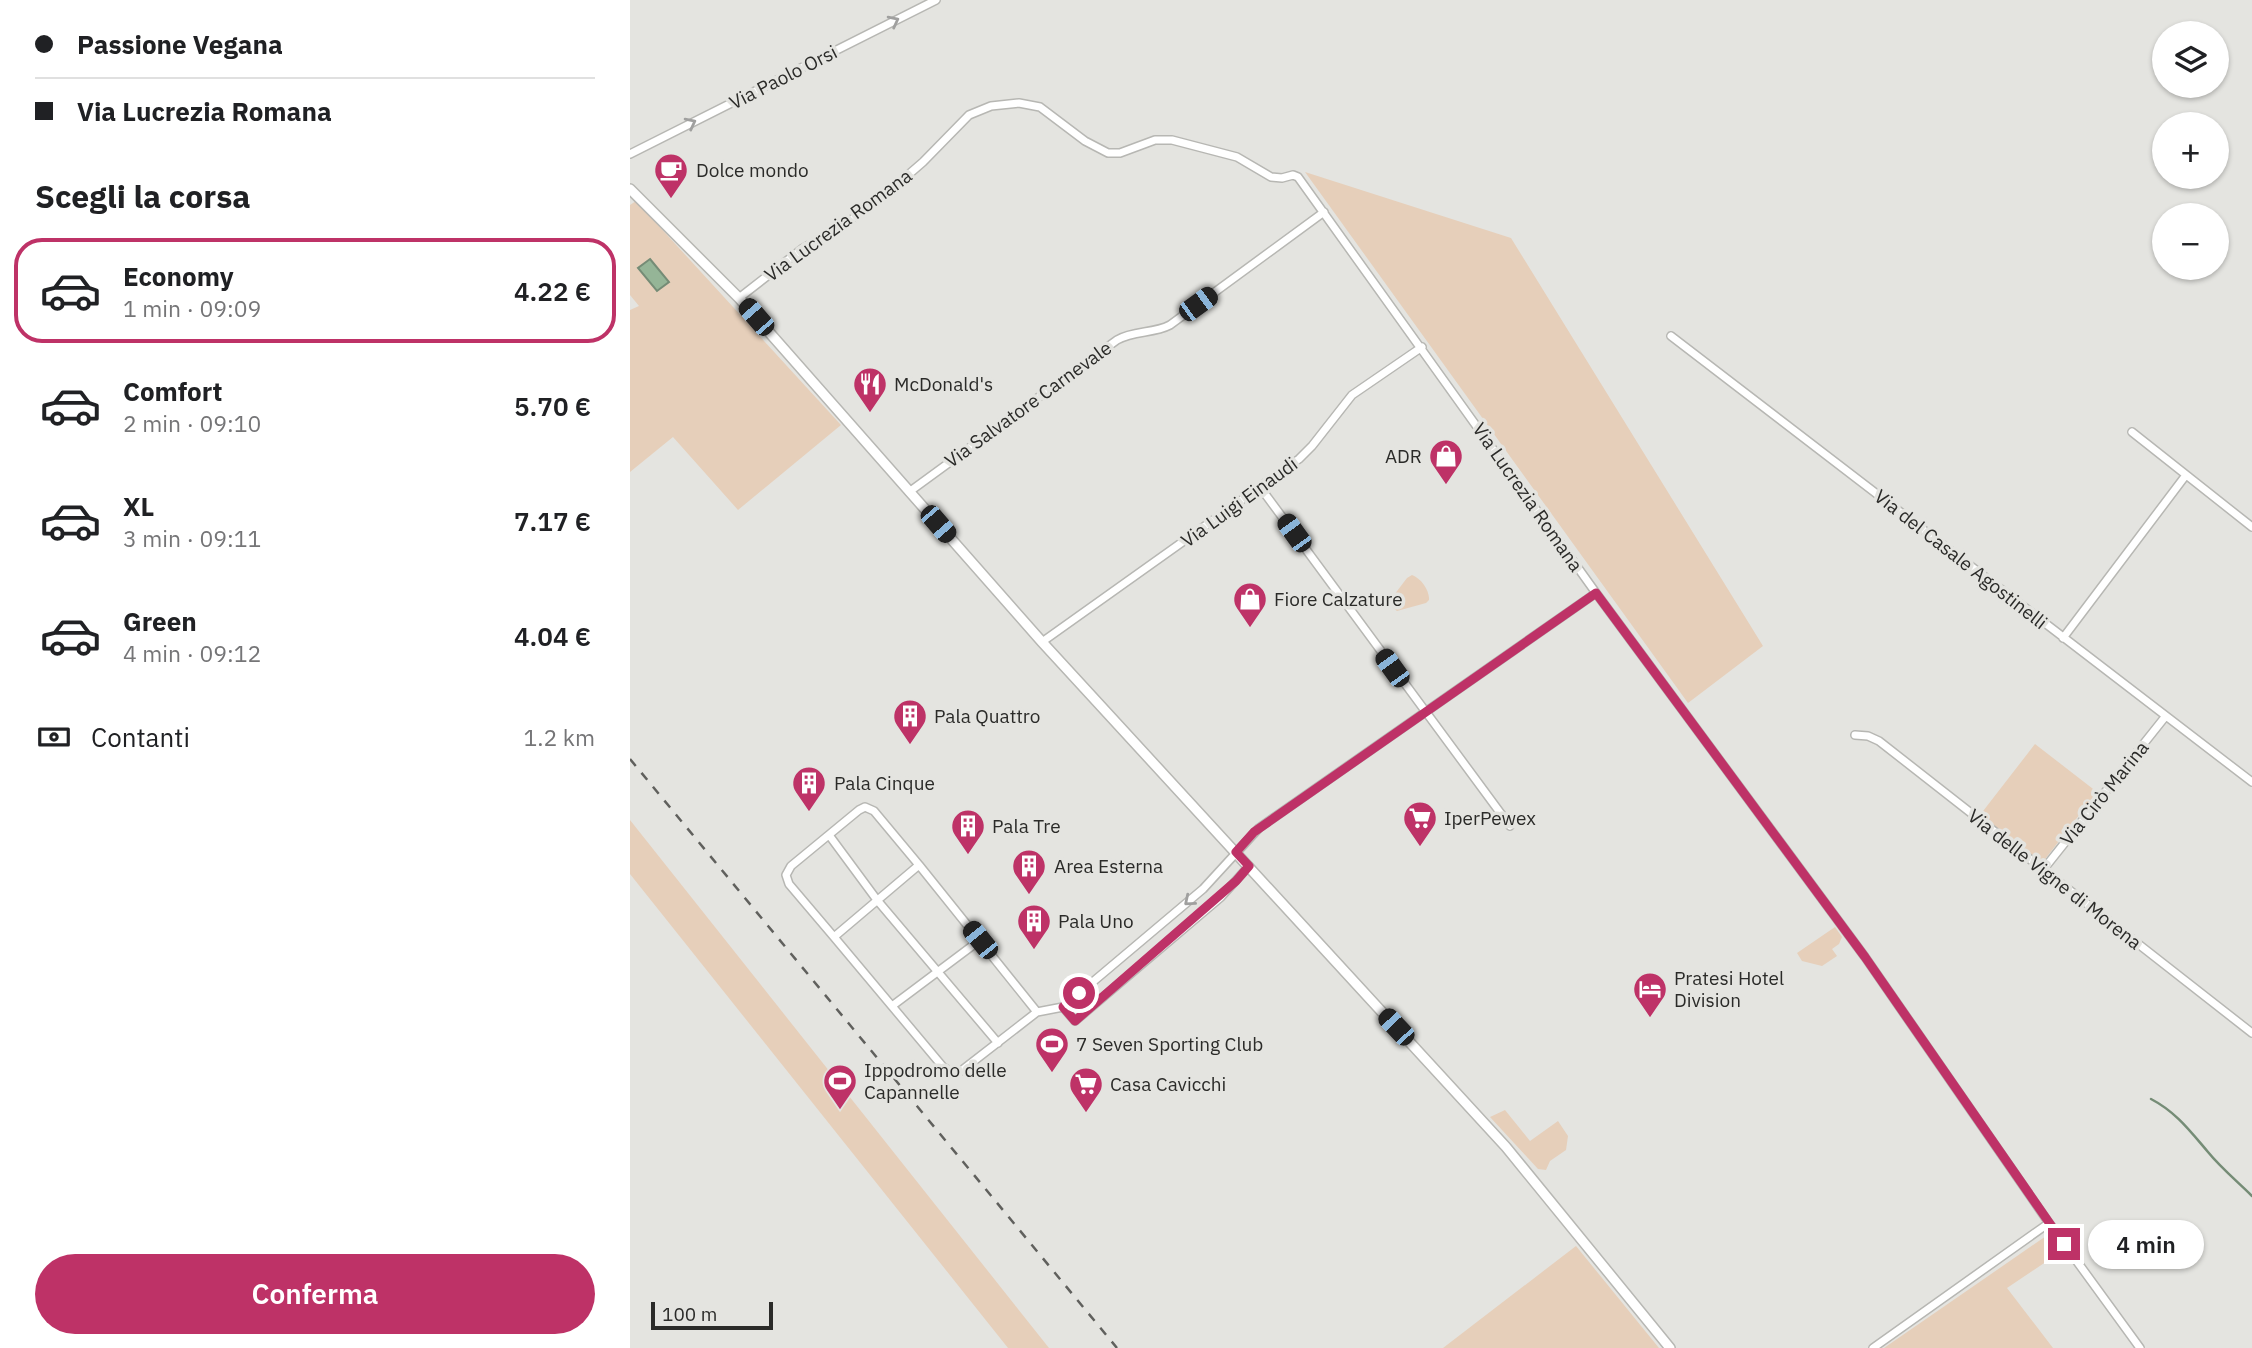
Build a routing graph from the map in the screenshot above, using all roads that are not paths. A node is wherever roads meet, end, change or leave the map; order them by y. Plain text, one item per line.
1 (936, 0) edge
2 (630, 154) edge
3 (630, 189) edge
4 (1324, 212) junction
5 (738, 298) junction
6 (1671, 336) dead end
7 (1422, 347) junction
8 (2132, 432) dead end
9 (2186, 475) junction
10 (1260, 487) junction
11 (909, 492) junction
12 (2252, 527) edge
13 (1596, 593) junction
14 (2063, 638) junction
15 (1042, 642) junction
16 (1425, 713) junction
17 (2165, 717) junction
18 (1855, 734) dead end
19 (2252, 782) edge
20 (1510, 826) dead end
21 (829, 835) junction
22 (1237, 850) junction
23 (919, 865) junction
24 (1249, 866) junction
25 (2043, 870) junction
26 (877, 900) junction
27 (834, 937) junction
28 (980, 940) junction
29 (938, 972) junction
30 (892, 1006) junction
31 (1063, 1007) junction
32 (1037, 1012) junction
33 (2252, 1033) edge
34 (998, 1043) junction
35 (2049, 1223) junction
36 (1670, 1348) edge
37 (1873, 1348) edge
38 (2140, 1348) edge

2 -> 1 street, Via Paolo Orsi
3 - 5 street
4 - 5 street, Via Lucrezia Romana
4 - 7 street, Via Lucrezia Romana
4 - 11 street, Via Salvatore Carnevale
5 - 11 street
6 - 14 street, Via del Casale Agostinelli
7 - 10 street, Via Luigi Einaudi
7 - 13 street, Via Lucrezia Romana
8 - 9 street
9 - 12 street
9 - 14 street
10 - 15 street, Via Luigi Einaudi
10 - 16 street
11 - 15 street
13 - 16 street
13 - 35 street, Via Lucrezia Romana
14 - 17 street, Via del Casale Agostinelli
15 - 22 street
16 - 20 street
16 - 22 street
17 - 19 street, Via del Casale Agostinelli
17 - 25 street, Via Cirò Marina
18 - 25 street, Via delle Vigne di Morena
21 - 23 street
21 - 26 street
21 - 27 street
22 - 24 street
22 -> 31 street
23 - 26 street
23 - 28 street
24 - 31 street
24 - 36 street
25 - 33 street, Via delle Vigne di Morena
26 - 27 street
26 - 29 street
27 - 30 street
28 - 29 street
28 - 32 street
29 - 30 street
29 - 34 street
30 - 34 street
31 - 32 street
32 - 34 street
35 - 37 street
35 - 38 street, Via Lucrezia Romana

